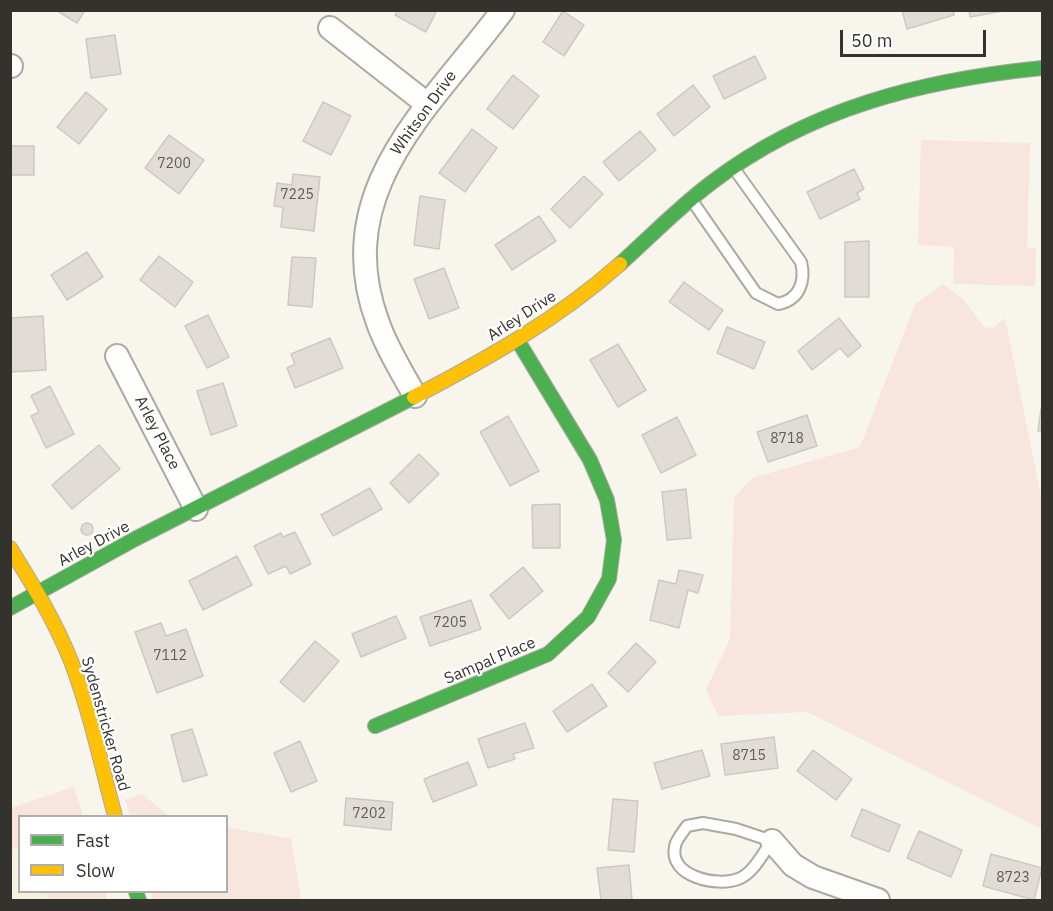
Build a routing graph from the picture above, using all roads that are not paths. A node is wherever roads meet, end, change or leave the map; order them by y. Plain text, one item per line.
1 (503, 10) edge
2 (330, 28) dead end
3 (1042, 68) edge
4 (427, 104) junction
5 (733, 167) junction
6 (691, 199) junction
7 (518, 341) junction
8 (117, 356) dead end
9 (415, 396) junction
10 (196, 509) junction
11 (10, 548) edge
12 (37, 592) junction
13 (10, 608) edge
14 (375, 726) dead end
15 (115, 815) edge
16 (772, 841) junction
17 (878, 900) edge

1 - 4 street, Whitson Drive
2 - 4 street
3 - 5 street, Arley Drive
4 - 9 street, Whitson Drive
5 - 6 street, Arley Drive
5 - 6 lane
6 - 7 street, Arley Drive
7 - 9 street, Arley Drive
7 - 14 street, Sampal Place
8 - 10 street, Arley Place
9 - 10 street, Arley Drive
10 - 12 street, Arley Drive
11 - 12 street, Sydenstricker Road
12 - 13 street, Arley Drive
12 - 15 street, Sydenstricker Road
16 - 16 lane
16 - 17 street

